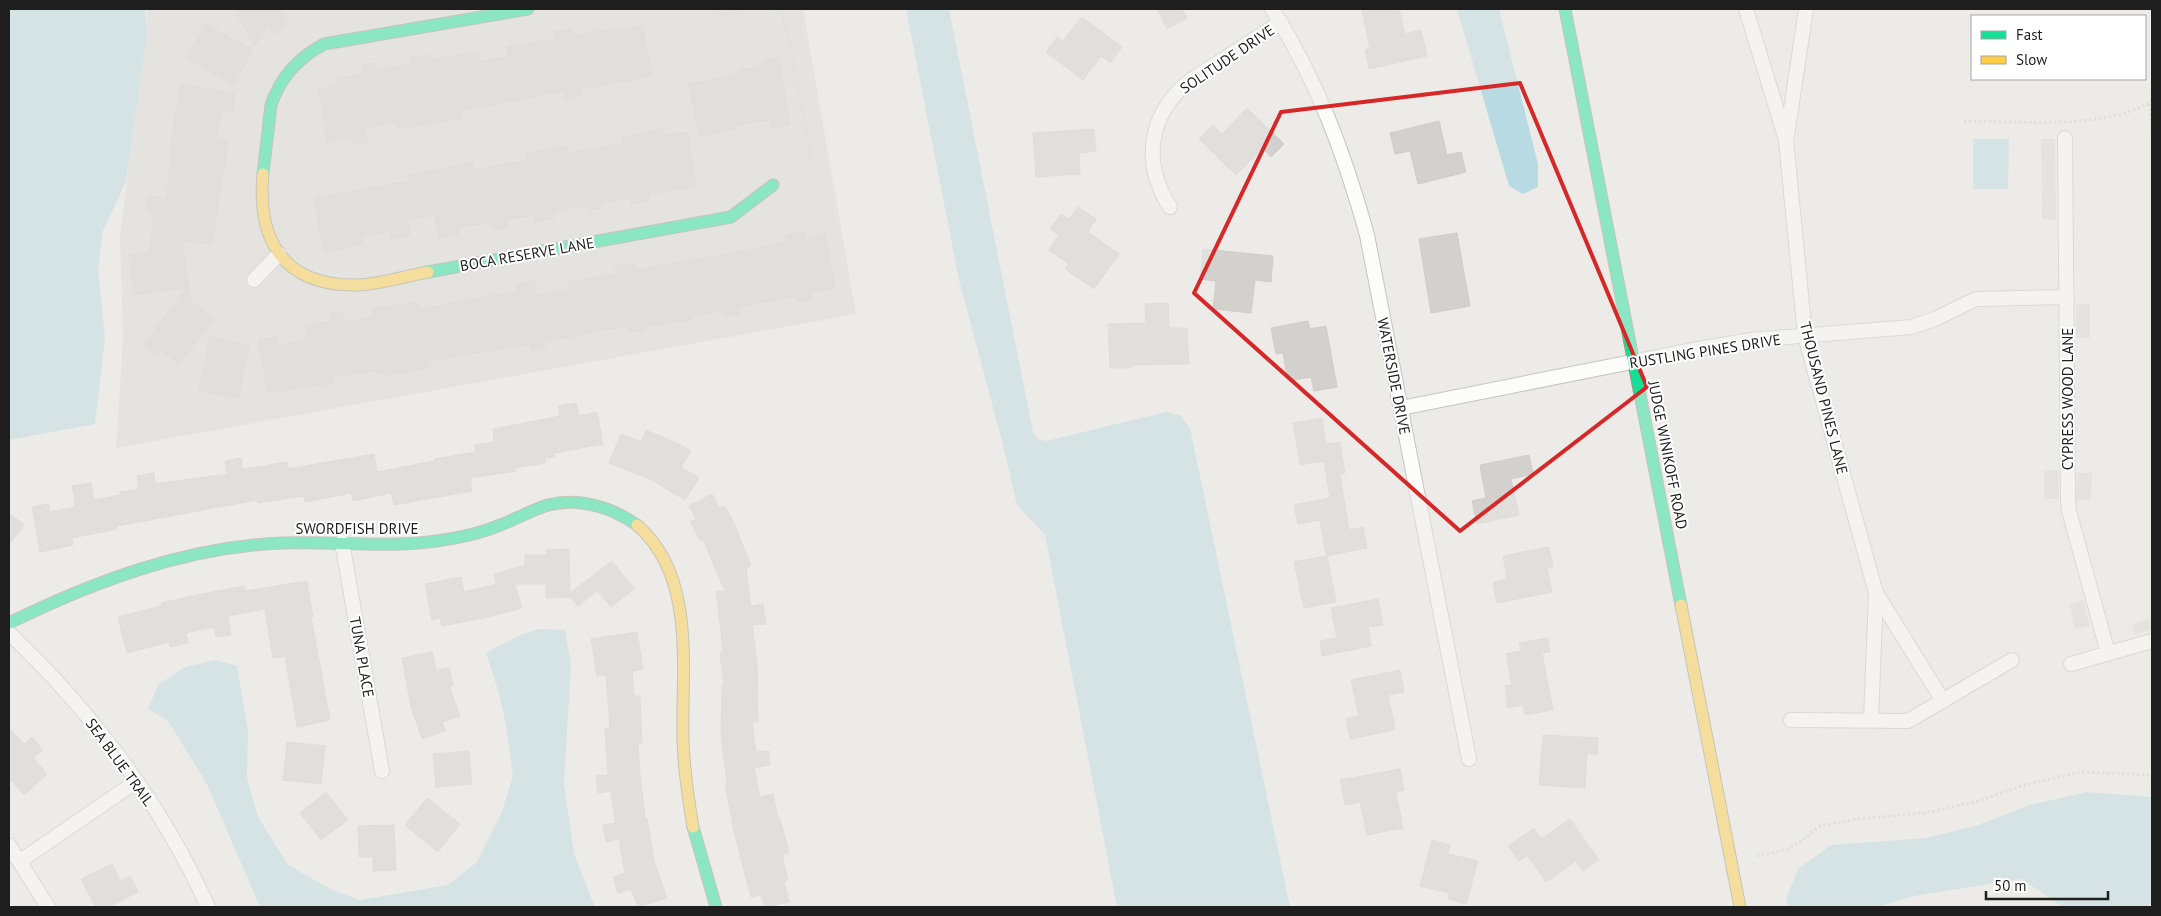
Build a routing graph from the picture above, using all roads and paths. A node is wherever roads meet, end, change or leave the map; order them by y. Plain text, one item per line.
1 (528, 9) edge
2 (713, 9) edge
3 (741, 9) edge
4 (776, 9) edge
5 (1272, 9) edge
6 (1565, 9) edge
7 (1746, 9) edge
8 (1806, 9) edge
9 (1281, 22) junction
10 (2150, 102) edge
11 (1964, 121) dead end
12 (2152, 132) edge
13 (2065, 138) dead end
14 (1786, 140) junction
15 (808, 168) dead end
16 (773, 185) dead end
17 (1170, 207) dead end
18 (279, 254) junction
19 (254, 280) dead end
20 (2066, 297) junction
21 (1805, 336) junction
22 (1634, 362) junction
23 (1401, 408) junction
24 (342, 542) junction
25 (1876, 593) junction
26 (9, 623) edge
27 (9, 633) edge
28 (2152, 641) edge
29 (2108, 653) junction
30 (2012, 660) dead end
31 (2070, 664) dead end
32 (1943, 702) junction
33 (1871, 719) junction
34 (1791, 720) dead end
35 (1469, 759) dead end
36 (382, 771) dead end
37 (2152, 775) edge
38 (137, 781) junction
39 (9, 845) edge
40 (1757, 856) dead end
41 (20, 861) junction
42 (48, 907) edge
43 (208, 907) edge
44 (716, 907) edge
45 (1740, 907) edge

1 - 18 street, BOCA RESERVE LANE
2 - 3 path
4 - 15 path
5 - 9 street, WATERSIDE DRIVE
6 - 22 street, JUDGE WINIKOFF ROAD
7 - 14 street, THOUSAND PINES LANE
8 - 14 street, THOUSAND PINES LANE
9 - 17 street, SOLITUDE DRIVE
9 - 23 street, WATERSIDE DRIVE
10 - 11 path
10 - 12 path
13 - 20 street, CYPRESS WOOD LANE
14 - 21 street, THOUSAND PINES LANE
16 - 18 street, BOCA RESERVE LANE
18 - 19 street
20 - 21 street, RUSTLING PINES DRIVE
20 - 29 street, CYPRESS WOOD LANE
21 - 22 street, RUSTLING PINES DRIVE
21 - 25 street, THOUSAND PINES LANE
22 - 23 street, RUSTLING PINES DRIVE
22 - 45 street, JUDGE WINIKOFF ROAD
23 - 35 street, WATERSIDE DRIVE
24 - 26 street, SWORDFISH DRIVE
24 - 36 street, TUNA PLACE
24 - 44 street, SWORDFISH DRIVE
25 - 32 street, THOUSAND PINES LANE
25 - 33 street, THOUSAND PINES LANE
27 - 38 street, SEA BLUE TRAIL
28 - 29 street
29 - 31 street
30 - 32 street
32 - 33 street
33 - 34 street
37 - 40 path
38 - 41 street
38 - 43 street, SEA BLUE TRAIL
39 - 41 street
41 - 42 street

